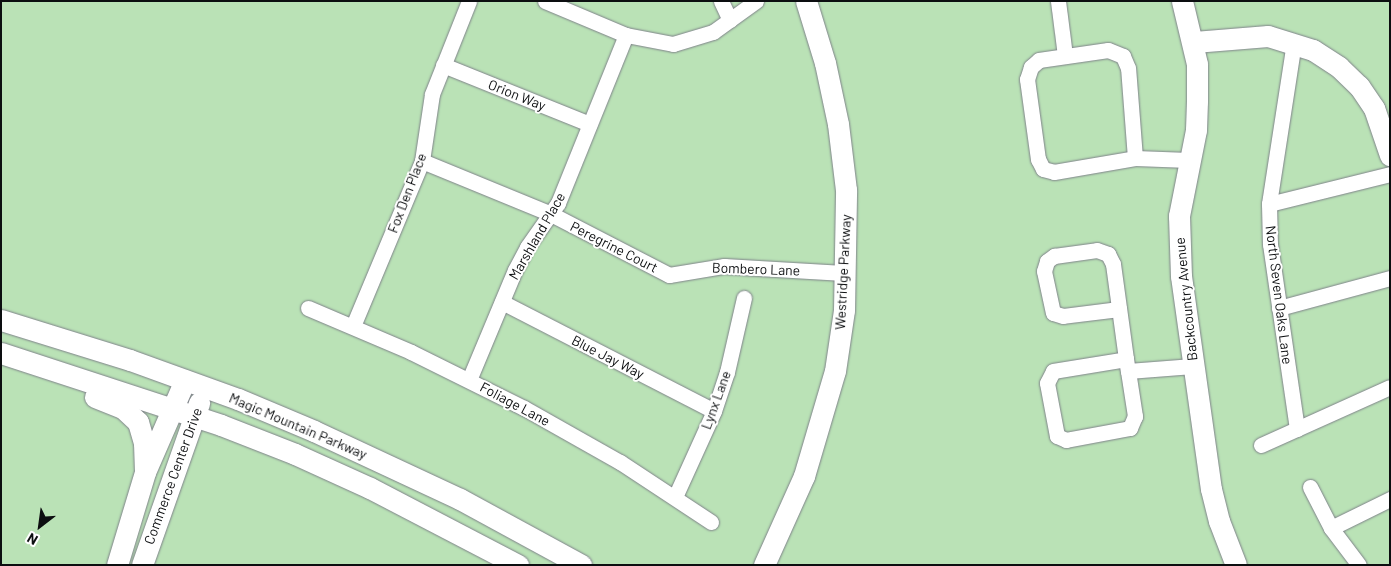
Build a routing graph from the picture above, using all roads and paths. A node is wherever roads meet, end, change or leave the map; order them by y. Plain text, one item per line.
1 (468, 1) edge
2 (545, 1) edge
3 (721, 1) edge
4 (756, 1) edge
5 (806, 1) edge
6 (1058, 1) edge
7 (1182, 1) edge
8 (730, 20) junction
9 (626, 35) junction
10 (1194, 42) junction
11 (1294, 42) junction
12 (1065, 56) junction
13 (443, 65) junction
14 (590, 124) junction
15 (1390, 155) edge
16 (1135, 158) junction
17 (1189, 160) junction
18 (422, 161) junction
19 (1390, 174) edge
20 (1269, 204) junction
21 (551, 214) junction
22 (844, 273) junction
23 (669, 275) joint
24 (1390, 278) edge
25 (744, 298) dead end
26 (502, 302) junction
27 (308, 308) dead end
28 (1279, 308) junction
29 (1119, 309) junction
30 (1, 320) edge
31 (353, 326) junction
32 (1, 353) edge
33 (1127, 365) junction
34 (1193, 366) junction
35 (54, 370) junction
36 (185, 380) junction
37 (469, 380) junction
38 (1390, 387) edge
39 (206, 388) junction
40 (173, 408) junction
41 (714, 411) junction
42 (194, 416) junction
43 (1297, 429) junction
44 (1261, 445) dead end
45 (145, 472) junction
46 (1310, 487) dead end
47 (675, 497) junction
48 (1390, 499) edge
49 (711, 522) dead end
50 (1331, 528) junction
51 (117, 565) edge
52 (142, 565) edge
53 (518, 565) edge
54 (581, 565) edge
55 (764, 565) edge
56 (1236, 565) edge
57 (1359, 565) edge

1 - 13 street, Fox Den Place
2 - 9 street
3 - 8 street
4 - 8 street
5 - 22 street, Westridge Parkway
6 - 12 street
7 - 10 street, Backcountry Avenue
8 - 9 street
9 - 14 street, Marshland Place
10 - 11 street
10 - 17 street, Backcountry Avenue
11 - 15 street
11 - 20 street, North Seven Oaks Lane
12 - 16 street
12 - 16 street
13 - 14 street, Orion Way
13 - 18 street, Fox Den Place
14 - 21 street, Marshland Place
16 - 17 street
17 - 34 street, Backcountry Avenue
18 - 21 street, Peregrine Court
18 - 31 street, Fox Den Place
19 - 20 street
20 - 28 street, North Seven Oaks Lane
21 - 23 street, Peregrine Court
21 - 26 street, Marshland Place
22 - 23 street, Bombero Lane
22 - 55 street, Westridge Parkway
24 - 28 street
25 - 41 street, Lynx Lane
26 - 37 street, Marshland Place
26 - 41 street, Blue Jay Way
27 - 31 street, Foliage Lane
28 - 43 street, North Seven Oaks Lane
29 - 29 street
29 - 33 street
30 - 36 street, Magic Mountain Parkway
31 - 37 street, Foliage Lane
32 - 35 street, Magic Mountain Parkway
33 - 33 street
33 - 34 street
34 - 56 street, Backcountry Avenue
35 - 40 street, Magic Mountain Parkway
35 - 45 street
36 - 39 street, Magic Mountain Parkway
36 - 40 street, Commerce Center Drive
37 - 47 street, Foliage Lane
38 - 43 street
39 - 42 street, Commerce Center Drive
39 - 54 street, Magic Mountain Parkway
40 - 42 street, Magic Mountain Parkway
40 - 45 street, Commerce Center Drive
41 - 47 street, Lynx Lane
42 - 52 street, Commerce Center Drive
42 - 53 street, Magic Mountain Parkway
43 - 44 street
45 - 51 street, Commerce Center Drive
46 - 50 street
47 - 49 street, Foliage Lane
48 - 50 street
50 - 57 street

